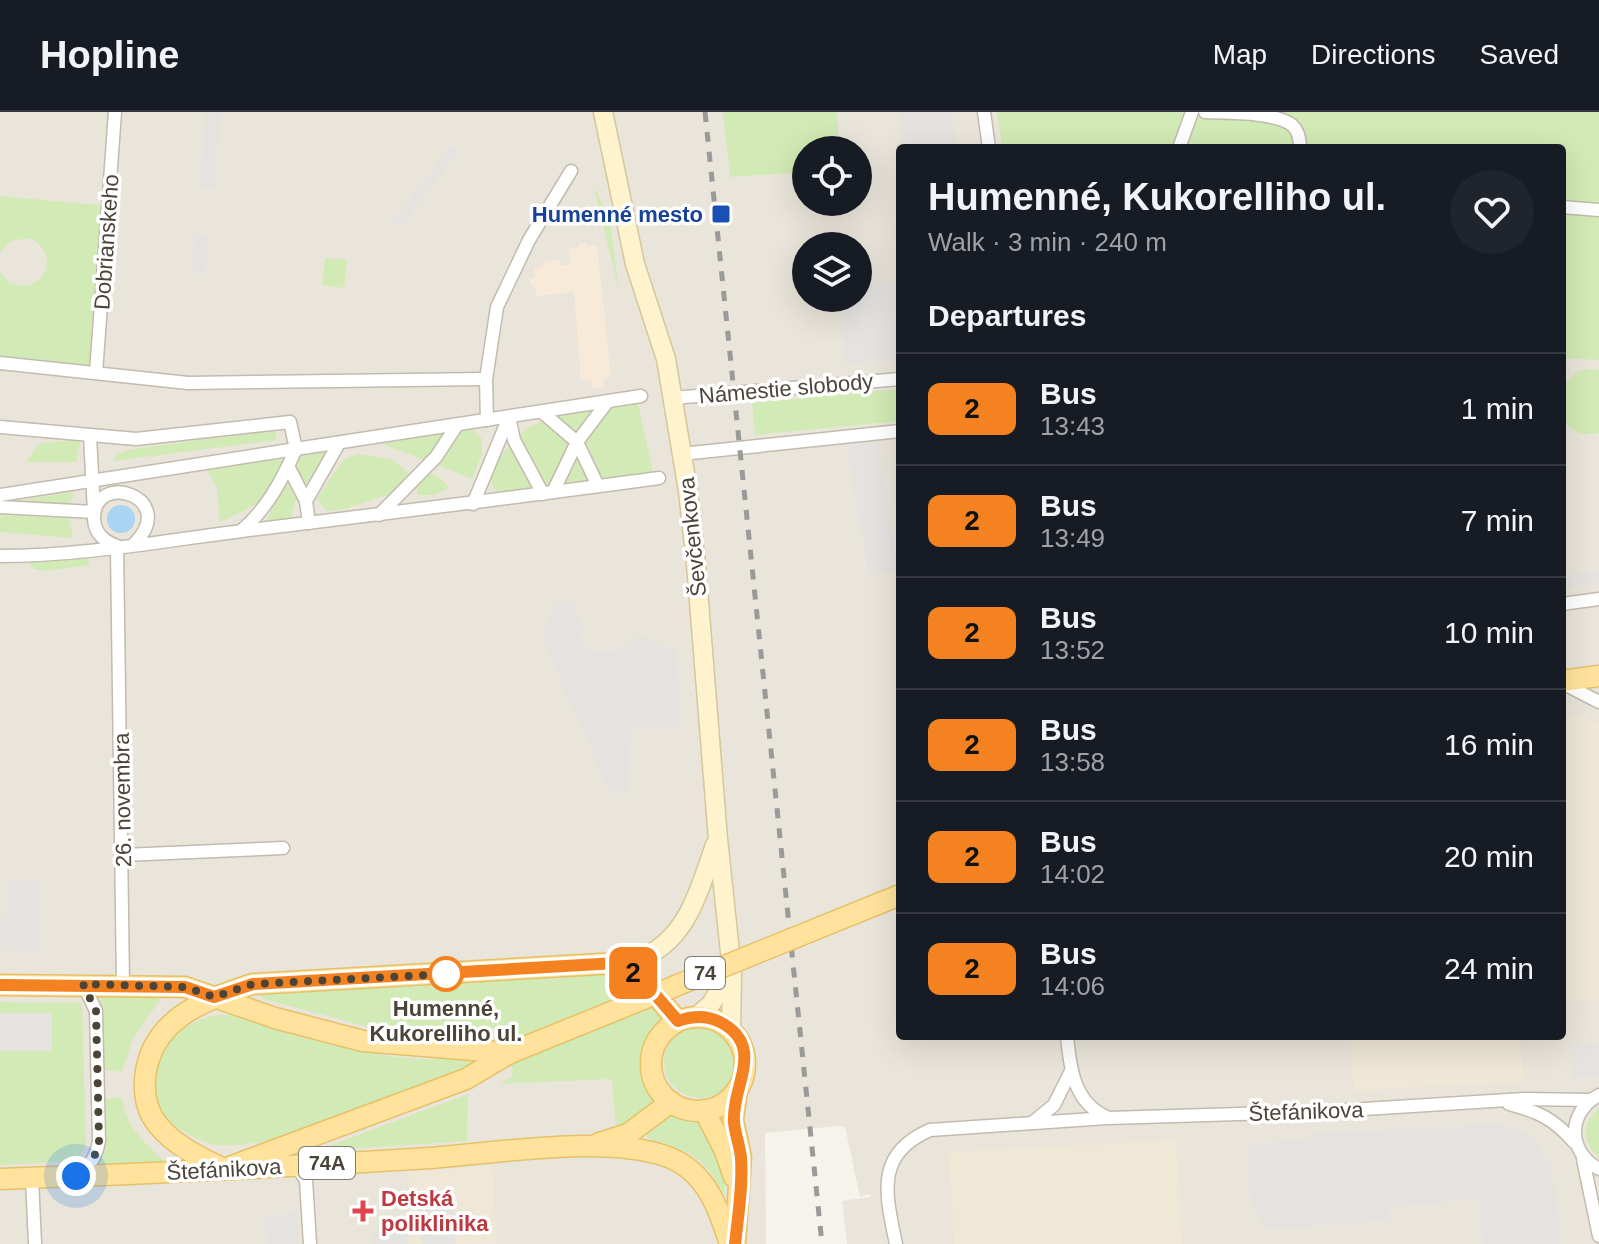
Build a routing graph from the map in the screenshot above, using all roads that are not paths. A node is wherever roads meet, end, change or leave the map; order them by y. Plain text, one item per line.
1 (115, 112) edge
2 (603, 112) edge
3 (984, 112) edge
4 (1192, 112) edge
5 (1205, 112) edge
6 (988, 144) edge
7 (1180, 144) edge
8 (1300, 144) edge
9 (571, 171) dead end
10 (1566, 207) edge
11 (1599, 210) edge
12 (0, 363) edge
13 (96, 373) junction
14 (486, 379) junction
15 (896, 379) edge
16 (641, 396) dead end
17 (673, 398) junction
18 (608, 401) junction
19 (542, 412) junction
20 (509, 417) junction
21 (487, 420) junction
22 (457, 425) junction
23 (0, 427) edge
24 (896, 431) edge
25 (90, 436) junction
26 (577, 442) junction
27 (339, 443) junction
28 (296, 449) junction
29 (682, 454) junction
30 (288, 466) junction
31 (143, 473) junction
32 (659, 478) dead end
33 (93, 480) junction
34 (598, 486) junction
35 (548, 493) junction
36 (0, 495) edge
37 (306, 501) junction
38 (473, 504) junction
39 (0, 507) edge
40 (147, 508) junction
41 (94, 512) junction
42 (379, 515) junction
43 (309, 523) junction
44 (241, 531) junction
45 (134, 544) junction
46 (117, 546) junction
47 (0, 556) edge
48 (1599, 599) edge
49 (1566, 603) edge
50 (1599, 676) edge
51 (1566, 681) edge
52 (1566, 684) edge
53 (1599, 702) edge
54 (718, 839) junction
55 (283, 848) dead end
56 (123, 855) junction
57 (896, 897) edge
58 (617, 963) junction
59 (732, 971) junction
60 (83, 984) junction
61 (0, 985) edge
62 (123, 985) junction
63 (655, 994) junction
64 (214, 997) junction
65 (687, 1019) junction
66 (731, 1031) junction
67 (1067, 1040) edge
68 (510, 1053) junction
69 (1071, 1071) junction
70 (737, 1090) junction
71 (1595, 1097) edge
72 (671, 1102) junction
73 (1503, 1102) junction
74 (704, 1110) junction
75 (1109, 1118) junction
76 (1032, 1123) junction
77 (591, 1146) junction
78 (1579, 1150) junction
79 (296, 1166) junction
80 (224, 1169) junction
81 (1599, 1169) edge
82 (76, 1176) junction
83 (32, 1178) junction
84 (0, 1179) edge
85 (739, 1196) junction
86 (1599, 1227) edge
87 (35, 1244) edge
88 (310, 1244) edge
89 (733, 1244) edge
90 (896, 1244) edge

1 - 13 street, Dobrianskeho
2 - 17 main road, Ševčenkova
3 - 6 street
4 - 7 street
5 - 8 street
9 - 14 street
10 - 11 street
12 - 13 street
13 - 14 street
14 - 21 street
15 - 17 street, Námestie slobody
16 - 18 street
17 - 29 main road, Ševčenkova
18 - 19 street
18 - 26 street
19 - 20 street
19 - 26 street
20 - 21 street
20 - 35 street
20 - 38 street
21 - 22 street
22 - 27 street
22 - 42 street
23 - 25 street
24 - 29 street
25 - 28 street
25 - 33 street
26 - 34 street
26 - 35 street
27 - 28 street
27 - 37 street
28 - 30 street
28 - 31 street
29 - 54 main road, Ševčenkova
30 - 37 street
30 - 44 street
31 - 33 street
31 - 40 street
32 - 34 street
33 - 36 street
33 - 41 street
34 - 35 street
35 - 38 street
37 - 43 street
38 - 42 street
39 - 41 street
40 - 41 street
40 - 45 street
41 - 46 street
42 - 43 street
43 - 44 street
44 - 45 street
45 - 46 street
46 - 47 street
46 - 56 street, 26. novembra
48 - 49 street
50 - 51 main road
52 - 53 street
54 - 58 main road
54 - 59 main road, Ševčenkova
55 - 56 street
56 - 62 street, 26. novembra
57 - 63 main road, 74, bridge
58 - 63 main road
58 - 64 main road
59 - 65 main road
59 - 66 main road, Ševčenkova
60 - 61 main road, 74
60 - 62 main road, 74
60 - 82 street
62 - 64 main road, 74
63 - 65 main road
63 - 68 main road, 74, bridge
64 - 68 main road, 74
64 - 80 main road
65 - 66 main road
65 - 72 main road
66 - 70 main road, 74A
67 - 69 street
68 - 80 main road, 74
69 - 75 street
69 - 76 street
70 - 74 main road
70 - 85 main road, 74A
71 - 73 street, Štefánikova
71 - 78 street
72 - 74 main road
72 - 77 main road, 74A
73 - 75 street, Štefánikova
73 - 78 street, Štefánikova
74 - 85 main road, 74A
75 - 76 street, Štefánikova
76 - 90 street, Štefánikova
77 - 79 main road, Štefánikova / 74A
77 - 89 main road, 74A
78 - 81 street, Štefánikova
78 - 86 street
79 - 80 main road, Štefánikova / 74A
79 - 88 street
80 - 82 main road, Štefánikova / 74
82 - 83 main road, Štefánikova / 74
83 - 84 main road, Štefánikova / 74
83 - 87 street
85 - 89 main road, 74A

